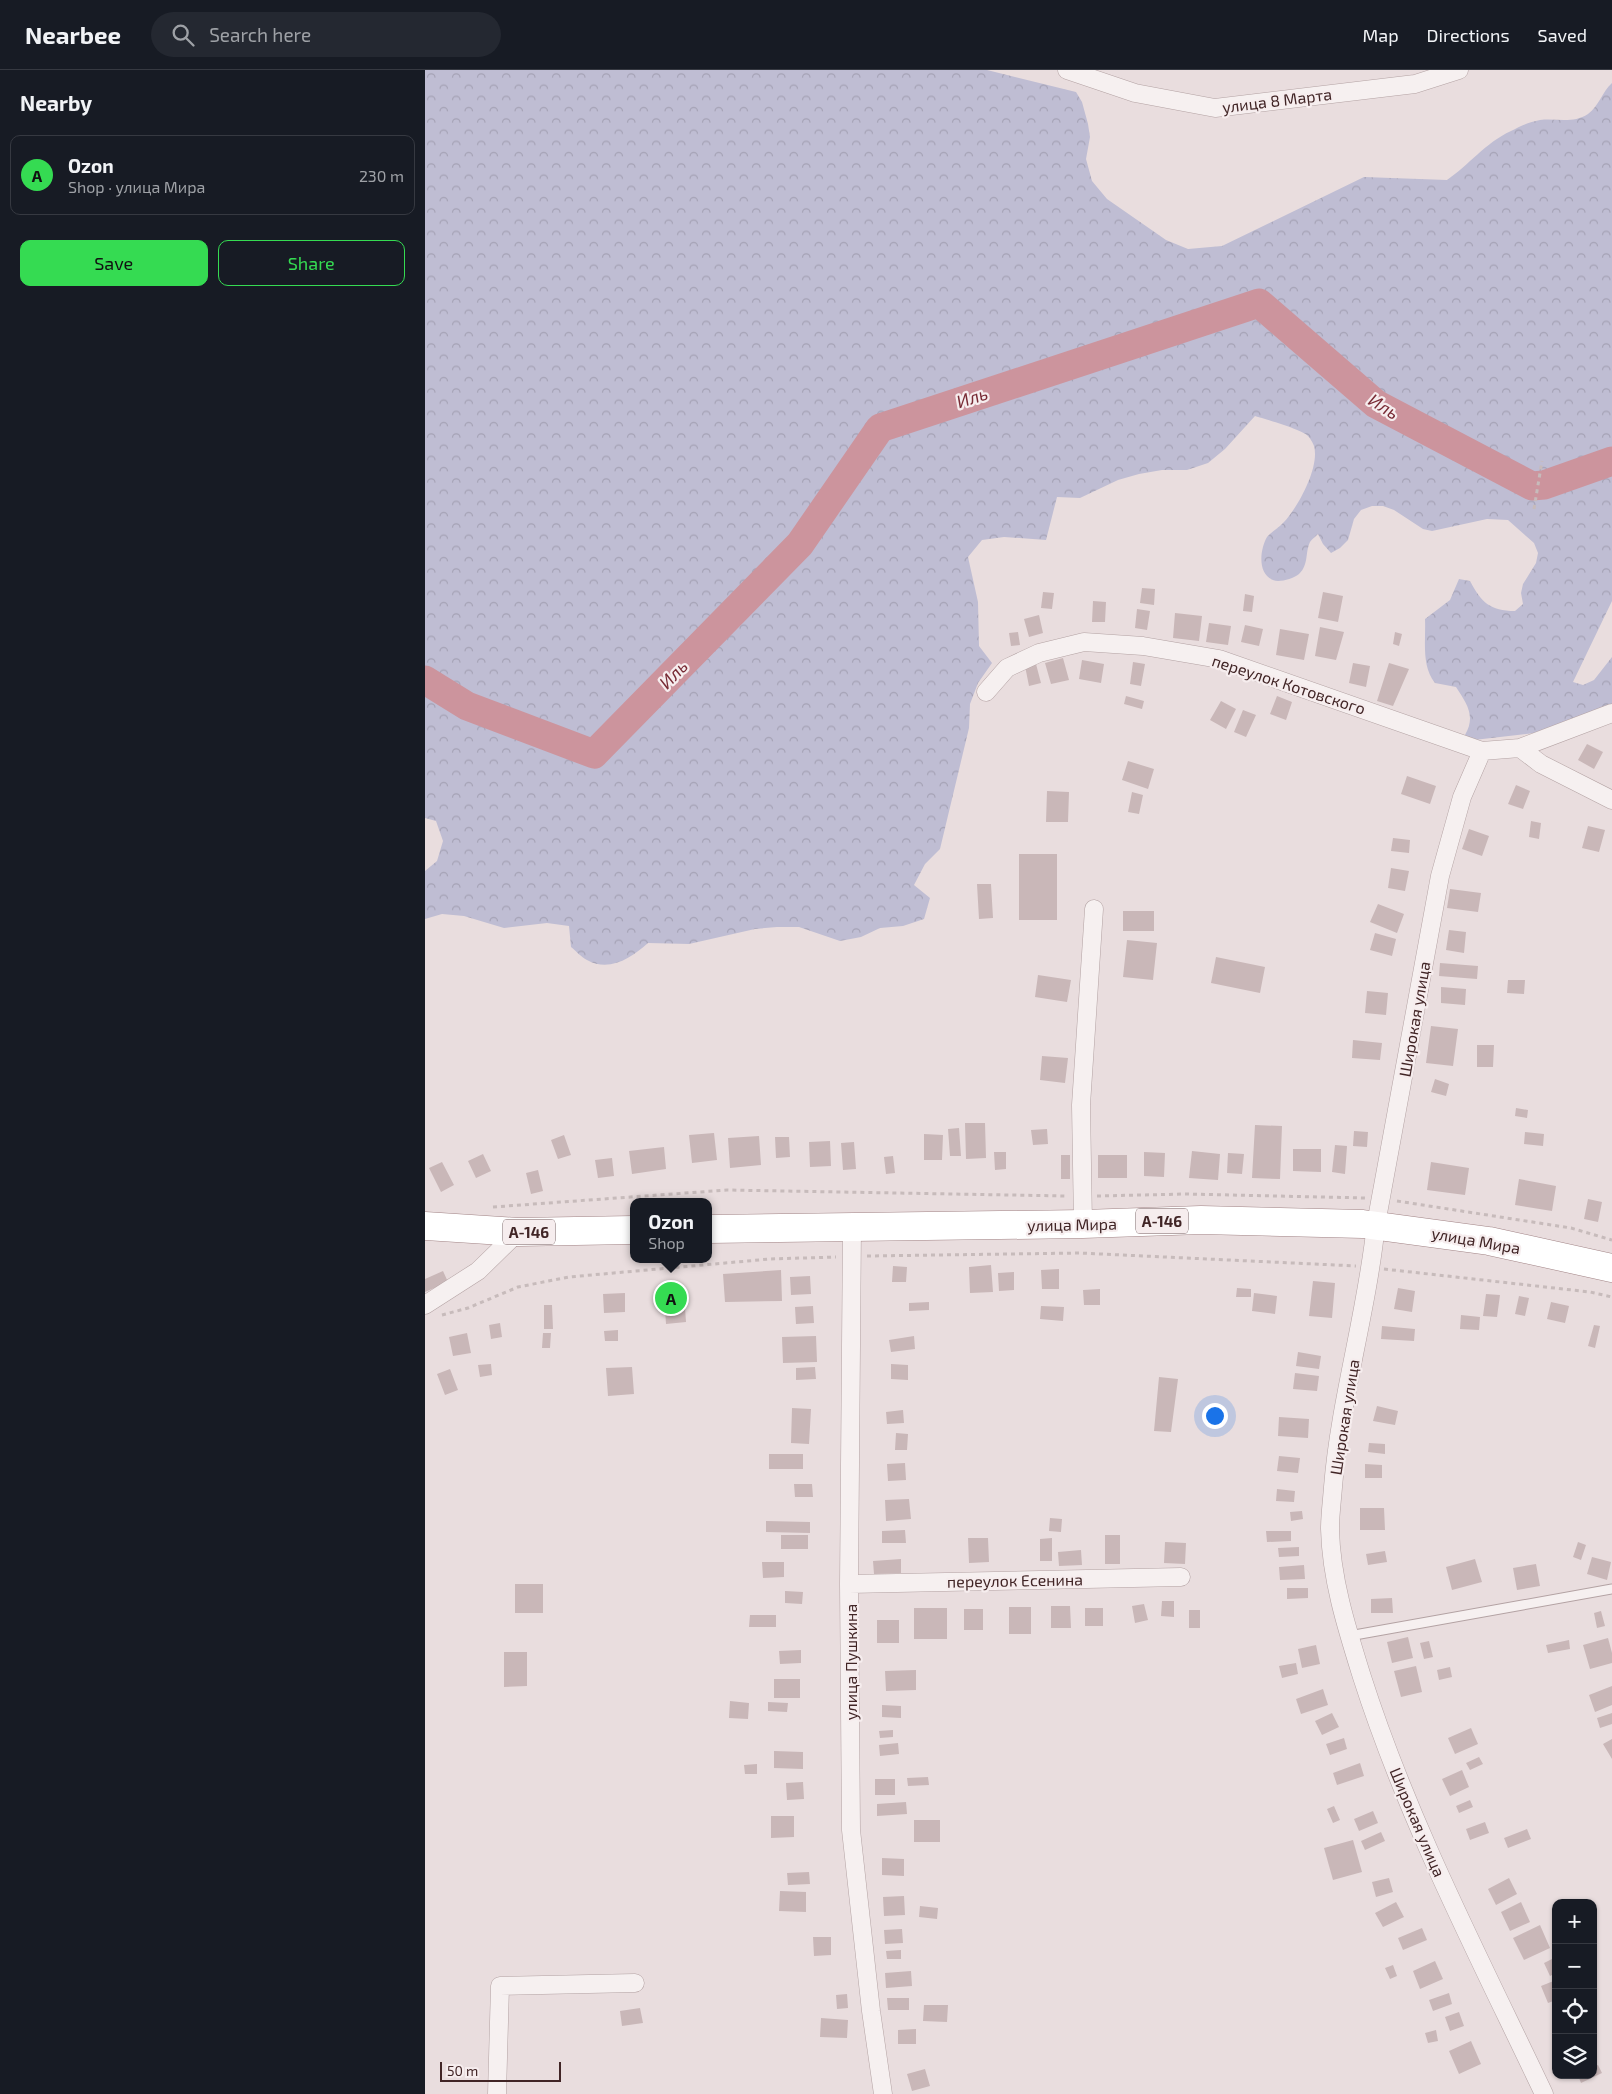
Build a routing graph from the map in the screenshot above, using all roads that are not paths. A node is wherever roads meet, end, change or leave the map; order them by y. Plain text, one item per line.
1 (1067, 70) edge
2 (1459, 70) edge
3 (986, 692) dead end
4 (1612, 713) edge
5 (1519, 748) junction
6 (1482, 751) junction
7 (1612, 800) edge
8 (1094, 909) dead end
9 (1379, 1211) junction
10 (1083, 1224) junction
11 (425, 1226) edge
12 (852, 1227) junction
13 (712, 1229) edge
14 (630, 1230) edge
15 (518, 1232) junction
16 (1612, 1268) edge
17 (430, 1311) edge
18 (1181, 1577) dead end
19 (849, 1584) junction
20 (1612, 1589) edge
21 (1349, 1636) junction
22 (635, 1983) dead end
23 (497, 2094) edge
24 (883, 2094) edge
25 (1544, 2094) edge

1 - 2 street, улица 8 Марта
3 - 6 street, переулок Котовского
4 - 5 street
5 - 6 street
5 - 7 street
6 - 9 street, Широкая улица
8 - 10 street
9 - 10 highway, улица Мира / А-146
9 - 16 highway, улица Мира / А-146
9 - 21 street, Широкая улица
10 - 12 highway, улица Мира / А-146
11 - 15 highway, А-146
12 - 13 highway, улица Мира / А-146
12 - 19 street, улица Пушкина
14 - 15 highway, А-146
15 - 17 street
18 - 19 street, переулок Есенина
19 - 24 street, улица Пушкина
20 - 21 lane
21 - 25 street, Широкая улица
22 - 23 street

